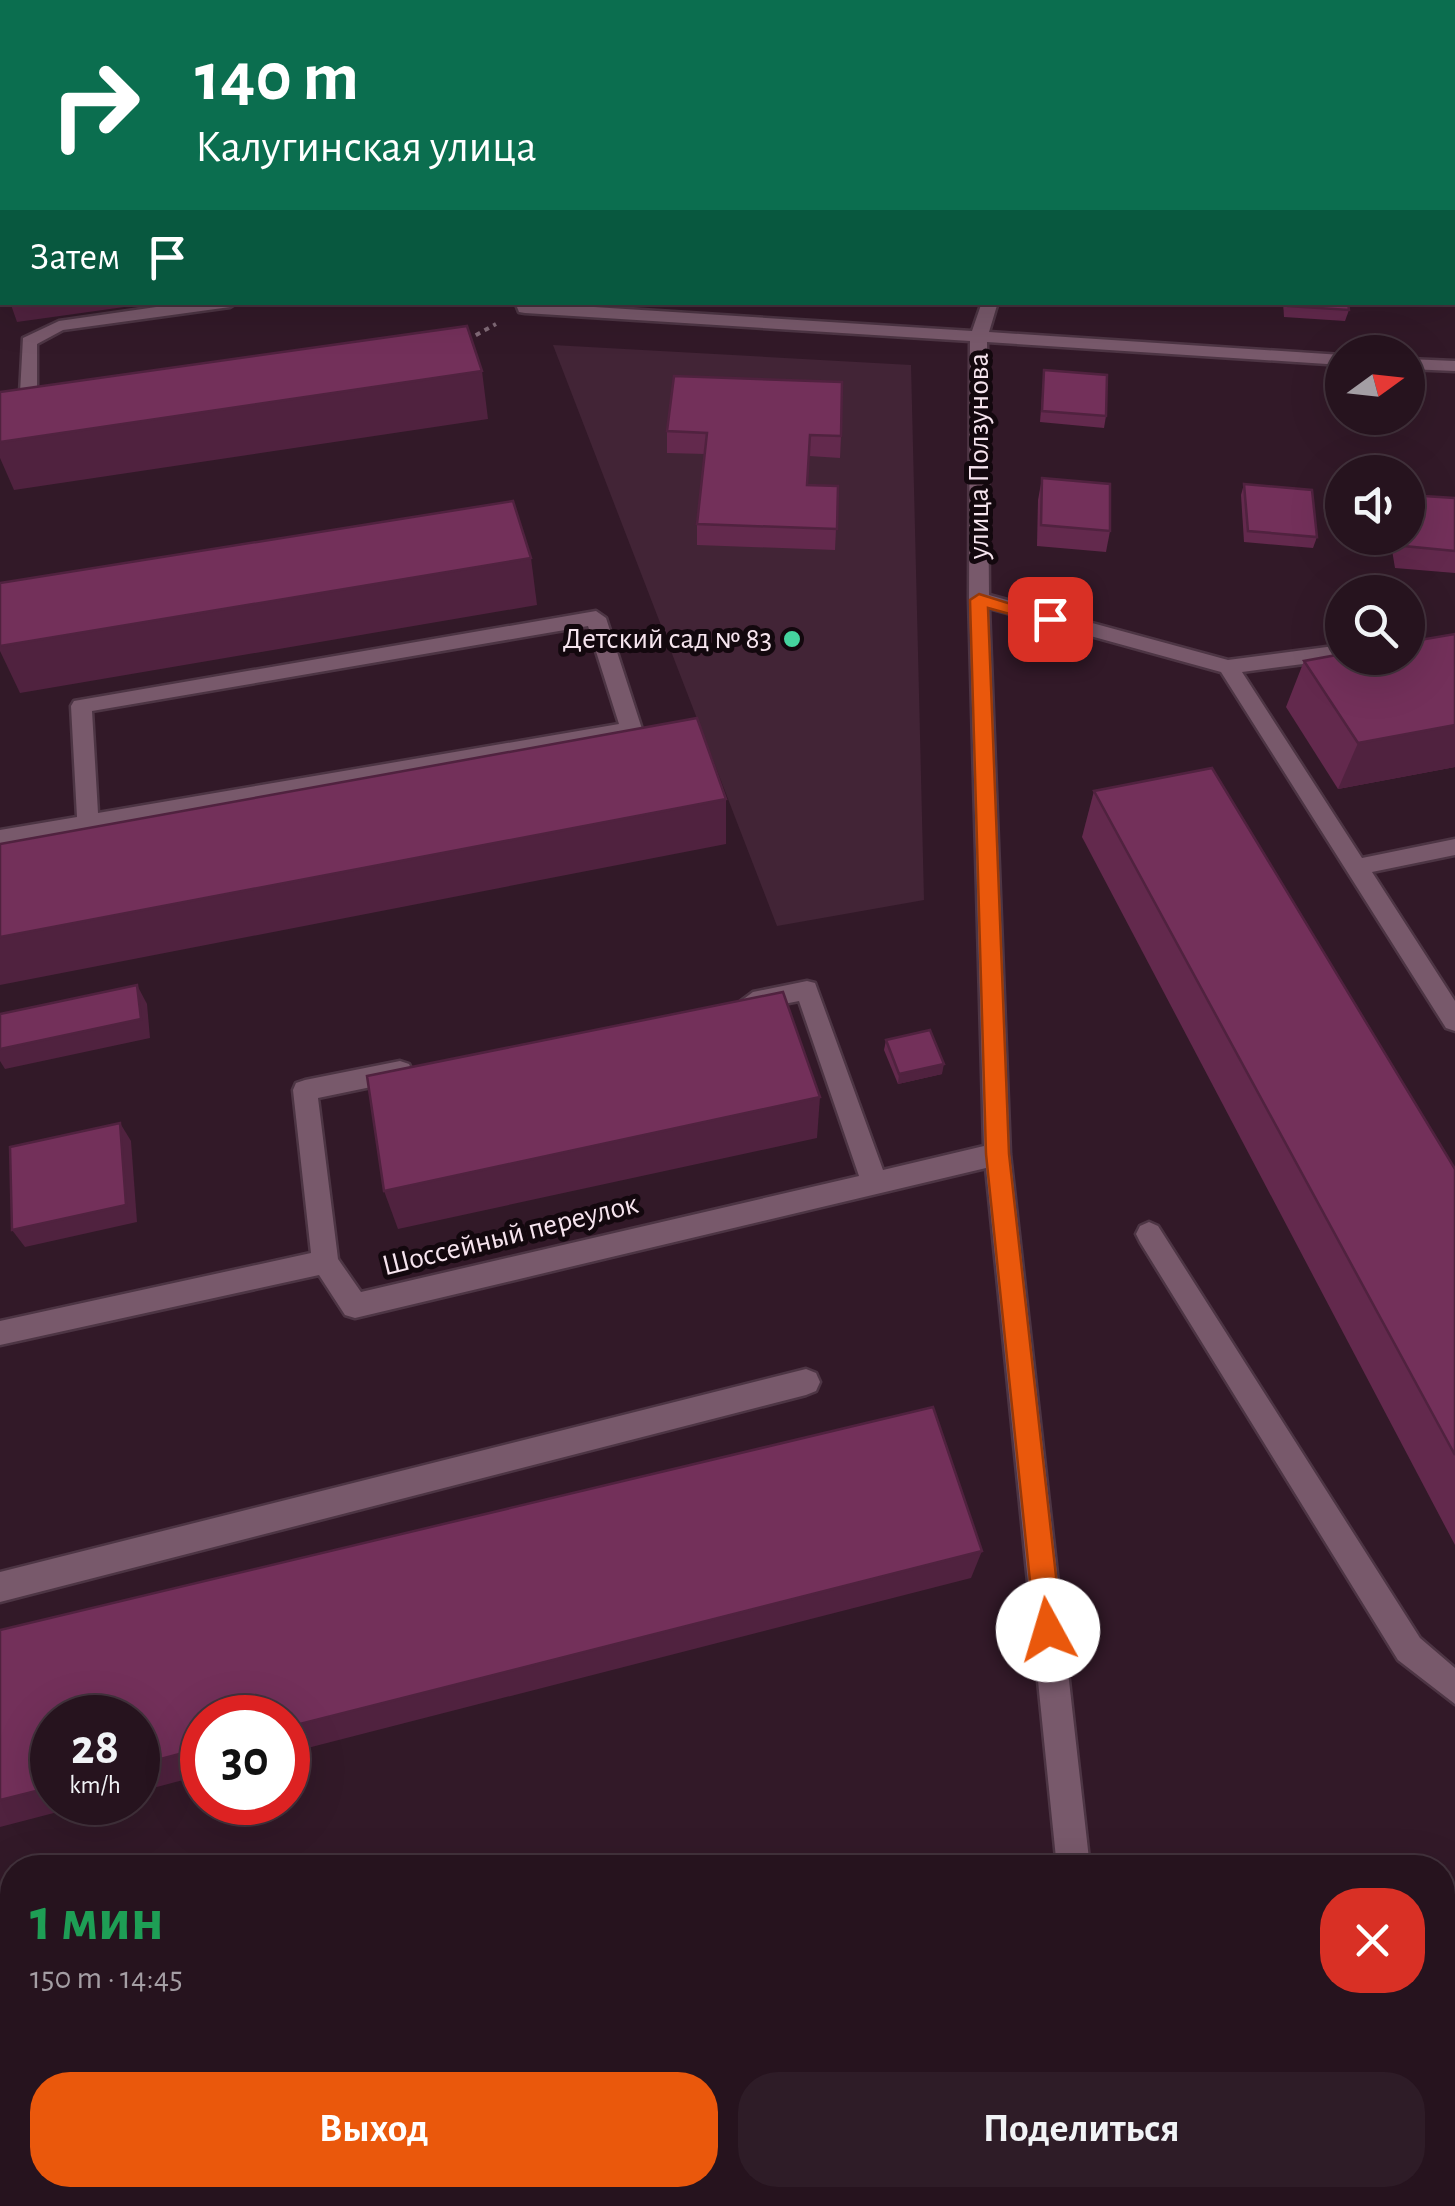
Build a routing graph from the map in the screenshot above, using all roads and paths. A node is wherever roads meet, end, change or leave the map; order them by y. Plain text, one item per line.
1 (209, 305) edge
2 (524, 305) edge
3 (989, 305) edge
4 (978, 340) junction
5 (465, 341) edge
6 (1325, 359) edge
7 (1425, 365) edge
8 (1455, 366) edge
9 (30, 412) edge
10 (979, 600) junction
11 (1325, 654) edge
12 (1228, 668) junction
13 (88, 823) junction
14 (0, 838) edge
15 (1455, 846) edge
16 (1357, 867) junction
17 (730, 1006) edge
18 (1455, 1021) edge
19 (421, 1067) edge
20 (998, 1154) junction
21 (874, 1180) junction
22 (1150, 1234) dead end
23 (325, 1262) junction
24 (0, 1333) edge
25 (806, 1382) dead end
26 (0, 1587) edge
27 (1455, 1688) edge
28 (1073, 1855) edge

1 - 9 street
2 - 4 street
2 - 5 path
3 - 4 street, улица Ползунова
4 - 6 street
4 - 10 street, улица Ползунова
7 - 8 street
10 - 12 street
10 - 20 street, улица Ползунова
11 - 12 street
12 - 16 street
13 - 13 street
13 - 14 street
15 - 16 street
16 - 18 street
17 - 21 street
19 - 23 street
20 - 21 street, Шоссейный переулок
20 - 28 street, улица Ползунова
21 - 23 street, Шоссейный переулок
22 - 27 street
23 - 24 street
25 - 26 street

